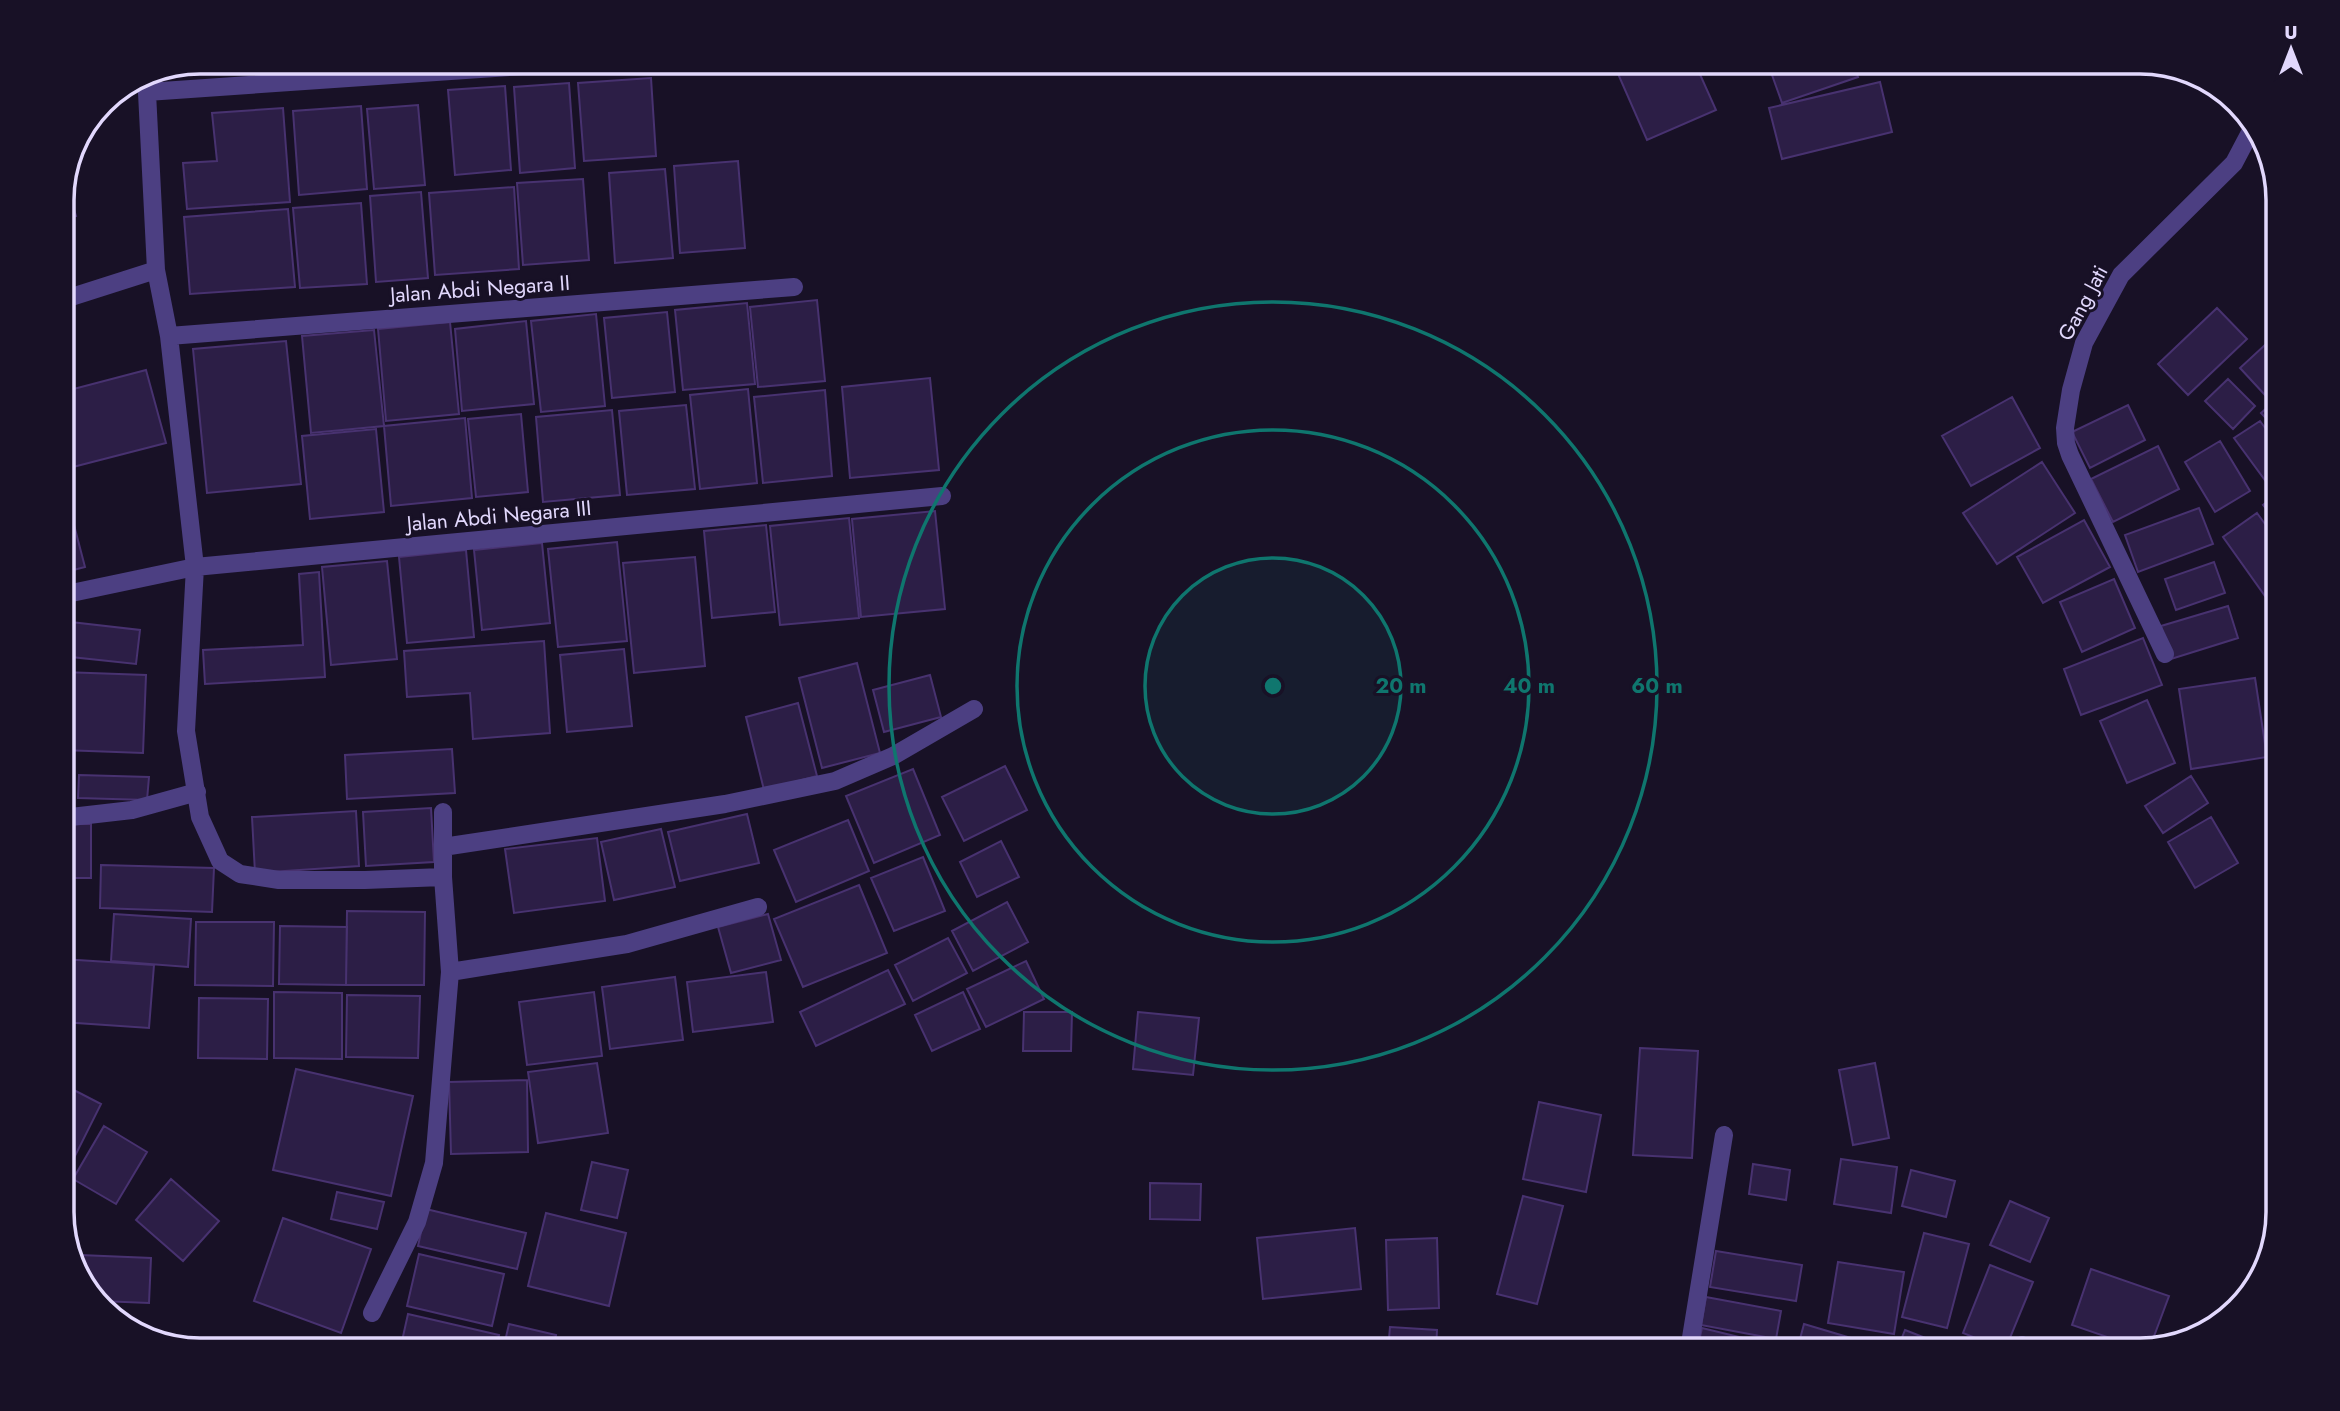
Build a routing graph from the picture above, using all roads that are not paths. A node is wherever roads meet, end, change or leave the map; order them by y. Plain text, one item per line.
1 (408, 74) edge
2 (147, 86) edge
3 (147, 92) junction
4 (2249, 135) edge
5 (156, 270) junction
6 (794, 287) dead end
7 (74, 296) edge
8 (169, 336) junction
9 (942, 496) dead end
10 (195, 567) junction
11 (74, 592) edge
12 (2165, 654) dead end
13 (974, 709) dead end
14 (197, 792) junction
15 (443, 813) dead end
16 (74, 817) edge
17 (443, 847) junction
18 (443, 877) junction
19 (758, 907) dead end
20 (450, 972) junction
21 (1724, 1135) dead end
22 (372, 1313) dead end
23 (1691, 1338) edge

1 - 3 street
2 - 3 street
3 - 5 street
4 - 12 street, Gang Jati
5 - 7 street
5 - 8 street
6 - 8 street, Jalan Abdi Negara II
8 - 10 street
9 - 10 street, Jalan Abdi Negara III
10 - 11 street, Jalan Abdi Negara III
10 - 14 street
13 - 17 street
14 - 16 street
14 - 18 street
15 - 17 street
17 - 18 street
18 - 20 street
19 - 20 street
20 - 22 street
21 - 23 street

